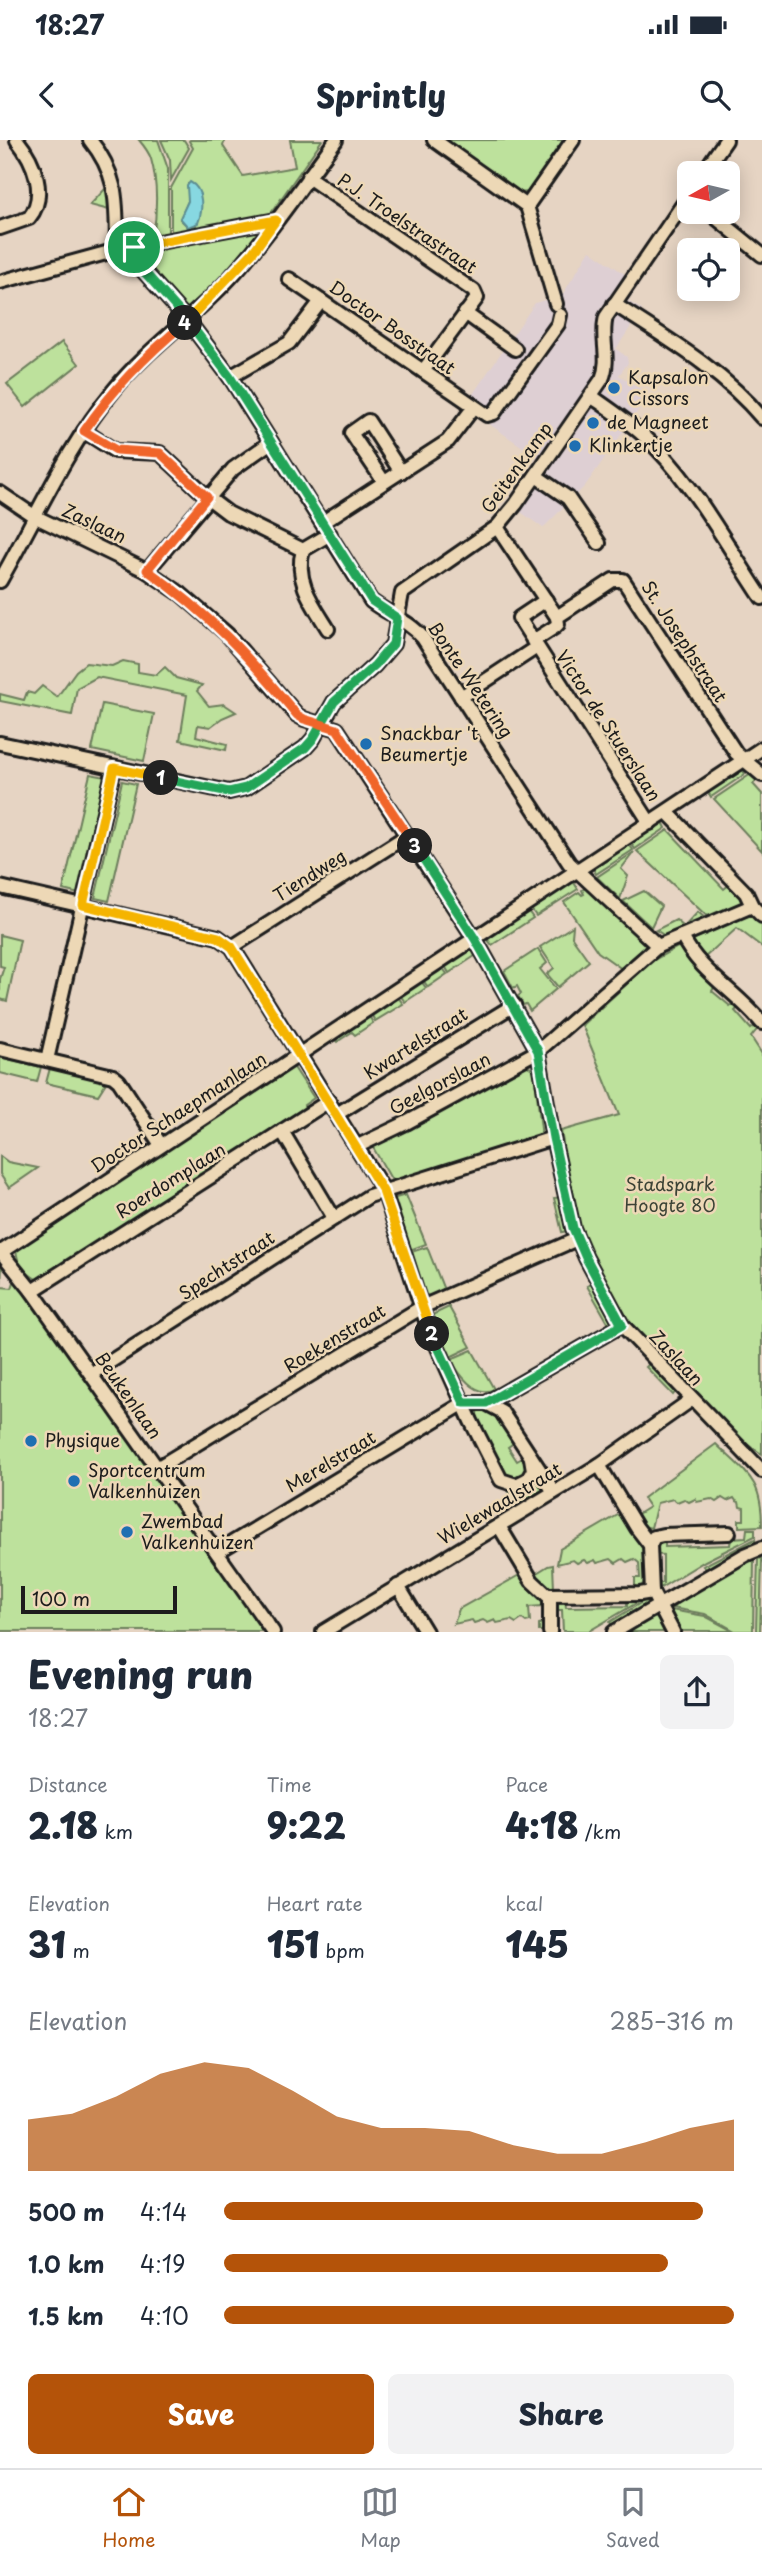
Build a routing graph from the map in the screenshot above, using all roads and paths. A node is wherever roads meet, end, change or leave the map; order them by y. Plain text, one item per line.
1 (17, 140) edge
2 (90, 140) edge
3 (336, 140) edge
4 (434, 140) edge
5 (573, 140) edge
6 (726, 140) edge
7 (711, 161) edge
8 (308, 177) junction
9 (527, 206) junction
10 (677, 213) edge
11 (276, 220) junction
12 (724, 224) edge
13 (0, 228) edge
14 (134, 247) junction
15 (117, 250) junction
16 (762, 255) edge
17 (289, 279) dead end
18 (0, 282) edge
19 (321, 301) junction
20 (614, 304) junction
21 (465, 313) junction
22 (188, 321) junction
23 (515, 349) dead end
24 (423, 371) junction
25 (230, 377) junction
26 (591, 396) junction
27 (474, 407) junction
28 (762, 418) edge
29 (84, 431) junction
30 (271, 442) junction
31 (401, 472) junction
32 (536, 476) junction
33 (384, 482) junction
34 (0, 493) edge
35 (207, 497) junction
36 (34, 516) junction
37 (497, 527) junction
38 (326, 528) junction
39 (599, 543) dead end
40 (303, 550) junction
41 (147, 570) junction
42 (0, 581) edge
43 (762, 598) edge
44 (546, 600) junction
45 (556, 617) junction
46 (397, 618) junction
47 (328, 629) dead end
48 (535, 644) junction
49 (461, 697) junction
50 (320, 725) junction
51 (0, 743) edge
52 (762, 748) edge
53 (744, 760) junction
54 (114, 768) junction
55 (762, 775) edge
56 (667, 812) junction
57 (650, 823) junction
58 (408, 835) junction
59 (577, 871) junction
60 (0, 887) edge
61 (83, 905) junction
62 (752, 906) junction
63 (762, 916) edge
64 (682, 936) junction
65 (475, 939) junction
66 (658, 946) junction
67 (232, 947) junction
68 (514, 1004) junction
69 (762, 1023) edge
70 (0, 1049) edge
71 (538, 1051) junction
72 (300, 1054) junction
73 (47, 1060) junction
74 (329, 1101) junction
75 (337, 1114) junction
76 (282, 1131) junction
77 (553, 1138) junction
78 (161, 1145) junction
79 (358, 1146) junction
80 (383, 1191) junction
81 (334, 1218) junction
82 (576, 1239) junction
83 (0, 1252) edge
84 (32, 1291) junction
85 (422, 1307) junction
86 (622, 1325) junction
87 (91, 1374) junction
88 (691, 1399) junction
89 (464, 1403) junction
90 (486, 1403) junction
91 (531, 1458) junction
92 (599, 1465) junction
93 (158, 1468) junction
94 (762, 1471) edge
95 (554, 1492) junction
96 (499, 1526) junction
97 (729, 1533) dead end
98 (650, 1545) junction
99 (762, 1548) edge
100 (217, 1552) junction
101 (398, 1586) junction
102 (652, 1592) junction
103 (550, 1596) junction
104 (660, 1604) junction
105 (273, 1632) edge
106 (323, 1632) edge
107 (426, 1632) edge
108 (550, 1632) edge
109 (614, 1632) edge
110 (673, 1632) edge

1 - 13 street
2 - 15 street
3 - 8 street
4 - 9 street
5 - 9 street
6 - 7 street
8 - 11 street
8 - 21 street, P.J. Troelstrastraat
9 - 27 street
10 - 20 street, Geitenkamp
11 - 14 street
11 - 22 street
12 - 16 street
14 - 15 street
14 - 22 street, Bonte Wetering
15 - 18 street
17 - 19 street, Doctor Bosstraat
19 - 24 street, Doctor Bosstraat
19 - 25 street
20 - 26 street, Geitenkamp
20 - 28 street
21 - 23 street
21 - 24 street
22 - 25 street, Bonte Wetering
22 - 29 street
24 - 27 street, Doctor Bosstraat
25 - 30 street, Bonte Wetering
26 - 32 street, Geitenkamp
26 - 43 street
27 - 31 street
29 - 35 street
29 - 36 street
30 - 35 street
30 - 38 street, Bonte Wetering
31 - 33 street
31 - 33 street
32 - 37 street, Geitenkamp
32 - 39 street
33 - 38 street
34 - 36 street, Zaslaan
35 - 40 street
35 - 41 street
36 - 41 street, Zaslaan
36 - 42 street
37 - 44 street
37 - 46 street, Geitenkamp
38 - 40 street
38 - 46 street, Bonte Wetering
40 - 47 street
41 - 50 street, Zaslaan
44 - 45 street
44 - 48 street, Victor de Stuerslaan
45 - 48 street
45 - 53 street, St. Josephstraat
46 - 49 street, Bonte Wetering
46 - 50 street, Geitenkamp
48 - 49 street
48 - 57 street, Victor de Stuerslaan
49 - 59 street, Bonte Wetering
50 - 54 street, Geitenkamp
50 - 58 street, Zaslaan
51 - 54 street, Geitenkamp
52 - 53 street, Doctor Schaepmanlaan
53 - 55 street, St. Josephstraat
53 - 56 street, Doctor Schaepmanlaan
54 - 61 street
56 - 57 street, Doctor Schaepmanlaan
56 - 62 street
57 - 59 street, Doctor Schaepmanlaan
58 - 65 street, Zaslaan
58 - 67 street, Tiendweg
59 - 65 street, Doctor Schaepmanlaan
59 - 66 street, Bonte Wetering
60 - 61 street
61 - 67 street
61 - 73 street
62 - 63 street
62 - 64 street, Geelgorslaan
64 - 66 street, Geelgorslaan
64 - 69 street
65 - 68 street, Zaslaan
65 - 72 street, Doctor Schaepmanlaan
66 - 71 street, Geelgorslaan
67 - 72 street
68 - 71 street, Zaslaan
68 - 75 street, Kwartelstraat
70 - 73 street
71 - 77 street, Zaslaan
71 - 79 street, Geelgorslaan
72 - 74 street
72 - 78 street, Doctor Schaepmanlaan
73 - 78 street
74 - 75 street
74 - 76 street, Roerdomplaan
75 - 79 street
76 - 81 street
76 - 84 street, Roerdomplaan
77 - 80 street
77 - 82 street, Zaslaan
78 - 83 street, Doctor Schaepmanlaan
79 - 80 street
80 - 81 street, Spechtstraat
80 - 85 street
81 - 87 street, Spechtstraat
82 - 85 street, Roekenstraat
82 - 86 street, Zaslaan
83 - 84 street, Beukenlaan
84 - 87 street, Beukenlaan
85 - 89 street
85 - 93 street, Roekenstraat
86 - 88 street, Zaslaan
86 - 90 street
87 - 93 street, Beukenlaan
88 - 92 street, Wielewaalstraat
88 - 94 street, Zaslaan
89 - 90 street
89 - 91 street
89 - 100 street, Merelstraat
90 - 91 street
91 - 95 street
92 - 95 street, Wielewaalstraat
92 - 98 street
93 - 100 street, Beukenlaan
95 - 96 street, Wielewaalstraat
96 - 101 street, Wielewaalstraat
96 - 103 street
97 - 98 street
98 - 102 street
99 - 104 street
100 - 105 street, Beukenlaan
101 - 106 street, Wielewaalstraat
101 - 107 street
102 - 103 street
102 - 104 street
103 - 108 street
104 - 109 street
104 - 110 street

